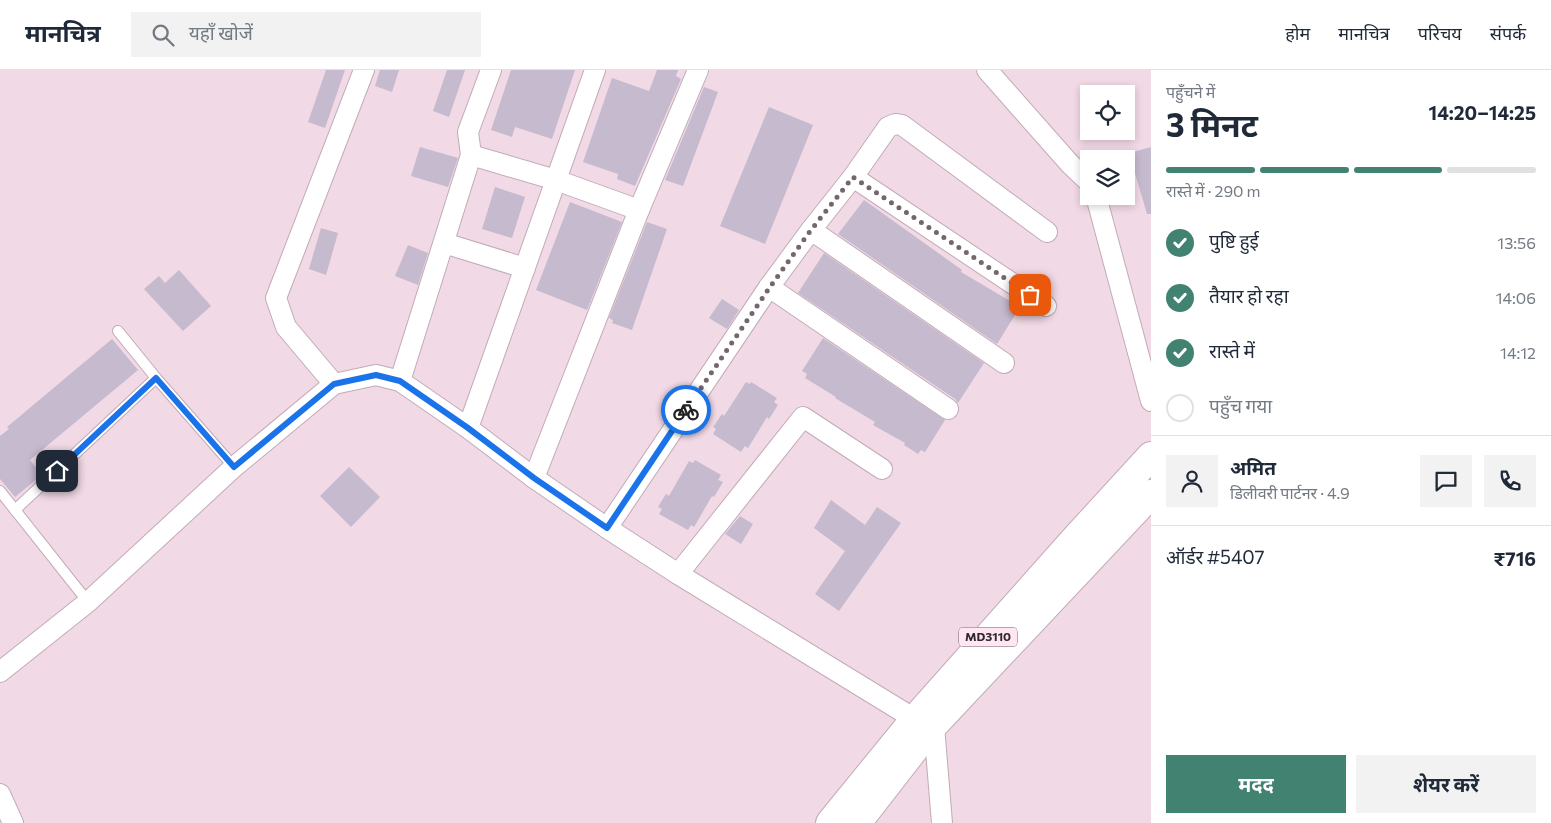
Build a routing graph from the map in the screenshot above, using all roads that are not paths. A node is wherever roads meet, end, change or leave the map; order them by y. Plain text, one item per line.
1 (364, 70) edge
2 (492, 70) edge
3 (595, 70) edge
4 (698, 70) edge
5 (987, 70) edge
6 (471, 155) junction
7 (1080, 173) edge
8 (853, 177) junction
9 (556, 180) junction
10 (1098, 205) edge
11 (639, 210) junction
12 (811, 230) junction
13 (1046, 232) dead end
14 (444, 243) junction
15 (525, 268) junction
16 (770, 287) junction
17 (1046, 306) dead end
18 (118, 331) dead end
19 (1004, 363) dead end
20 (156, 378) junction
21 (400, 381) junction
22 (334, 384) junction
23 (1151, 401) edge
24 (948, 409) dead end
25 (468, 428) junction
26 (1151, 456) edge
27 (234, 467) junction
28 (882, 469) dead end
29 (534, 478) junction
30 (0, 491) edge
31 (1151, 494) edge
32 (15, 510) junction
33 (607, 528) junction
34 (678, 574) junction
35 (88, 602) junction
36 (0, 672) edge
37 (926, 725) junction
38 (0, 794) edge
39 (13, 823) edge
40 (830, 823) edge
41 (857, 823) edge
42 (942, 823) edge

1 - 22 street
2 - 6 street
3 - 9 street
4 - 11 street
5 - 7 street
6 - 9 street
6 - 14 street
8 - 12 street
8 - 13 street
8 - 17 street
9 - 11 street
9 - 15 street
10 - 23 street
11 - 29 street
12 - 16 street
12 - 19 street
14 - 15 street
14 - 21 street
15 - 25 street
16 - 24 street
16 - 33 street
18 - 20 lane
20 - 27 lane
20 - 32 lane
21 - 22 street
21 - 25 street
22 - 27 street
25 - 29 street
26 - 37 main road, MD3110
27 - 35 street
28 - 34 street
29 - 33 street
30 - 32 lane
31 - 37 main road, MD3110
32 - 35 lane
33 - 34 street
34 - 37 street
35 - 36 street
37 - 40 main road, MD3110
37 - 41 main road, MD3110
37 - 42 street
38 - 39 street

